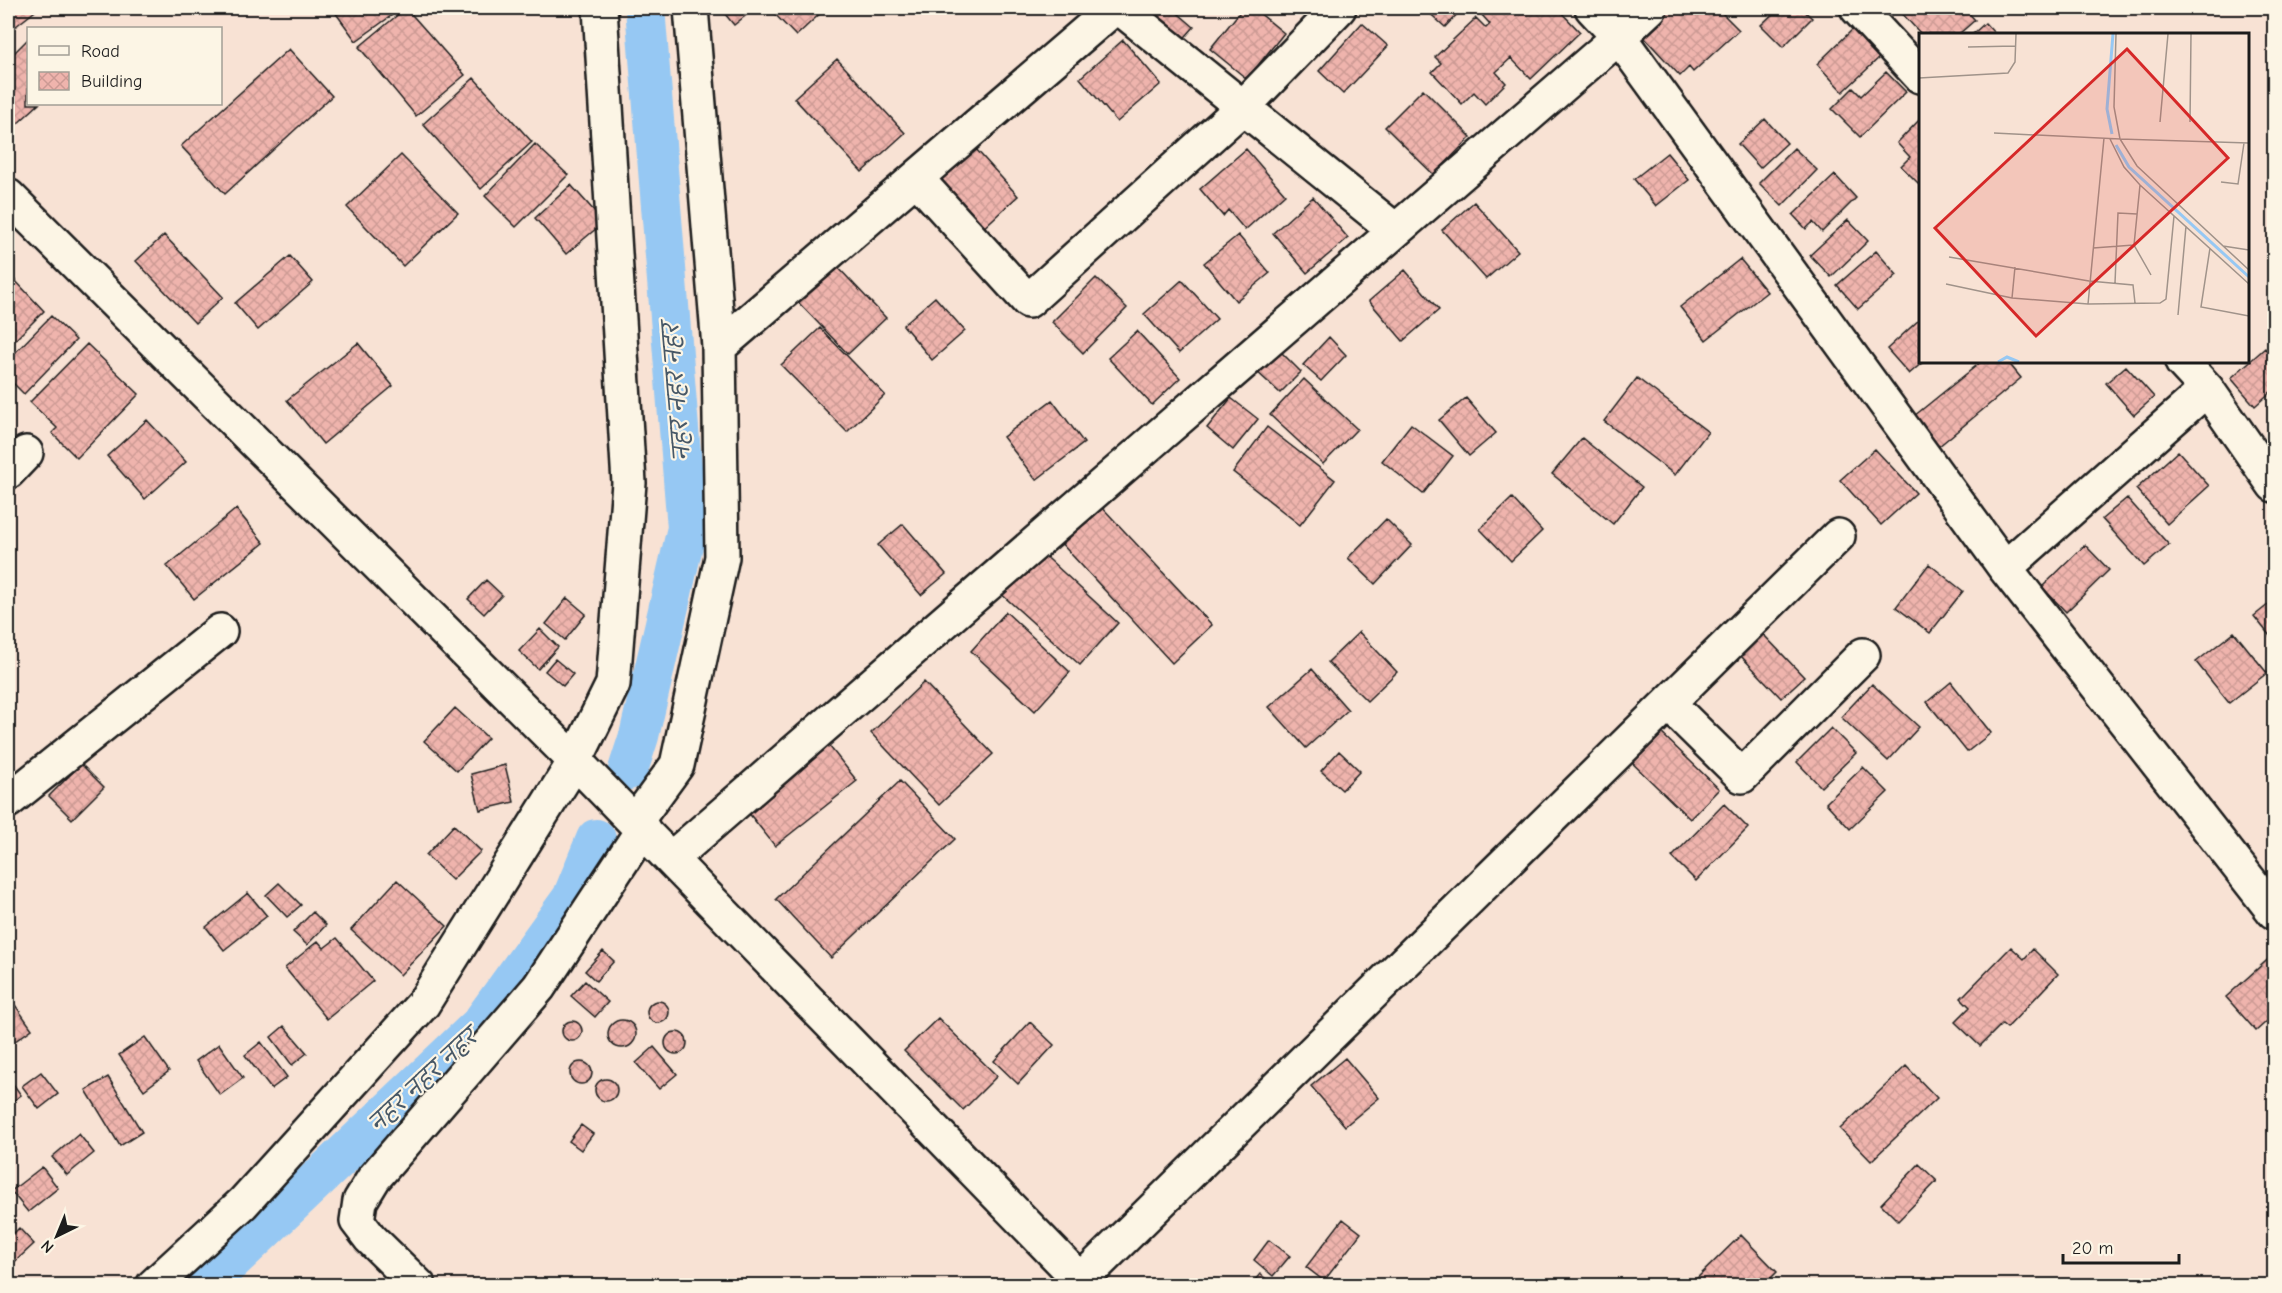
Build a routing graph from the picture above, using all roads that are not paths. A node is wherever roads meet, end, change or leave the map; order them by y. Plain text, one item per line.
1 (600, 8) edge
2 (691, 8) edge
3 (1114, 8) edge
4 (1120, 8) edge
5 (1339, 8) edge
6 (1592, 8) edge
7 (1650, 8) edge
8 (1857, 8) edge
9 (1619, 37) junction
10 (1919, 75) edge
11 (1243, 106) junction
12 (916, 178) junction
13 (8, 196) edge
14 (1395, 230) junction
15 (719, 347) junction
16 (2183, 363) edge
17 (2207, 389) junction
18 (2274, 485) edge
19 (1838, 536) dead end
20 (2005, 568) junction
21 (220, 631) dead end
22 (1863, 655) dead end
23 (1668, 703) junction
24 (575, 761) junction
25 (8, 801) edge
26 (640, 825) junction
27 (672, 858) junction
28 (2274, 912) edge
29 (1084, 1283) edge
30 (153, 1286) edge
31 (419, 1286) edge

1 - 24 street
2 - 15 street
3 - 12 street
4 - 11 street
5 - 11 street
6 - 9 street
7 - 9 street
8 - 10 street
9 - 14 street
9 - 20 street
11 - 12 street
11 - 14 street
12 - 15 street
13 - 24 street
14 - 27 street
15 - 26 street
16 - 17 street
17 - 18 street
17 - 20 street
19 - 23 street
20 - 28 street
21 - 25 street
22 - 23 street
23 - 29 street
24 - 26 street
24 - 30 street
26 - 27 street
26 - 31 street
27 - 29 street

